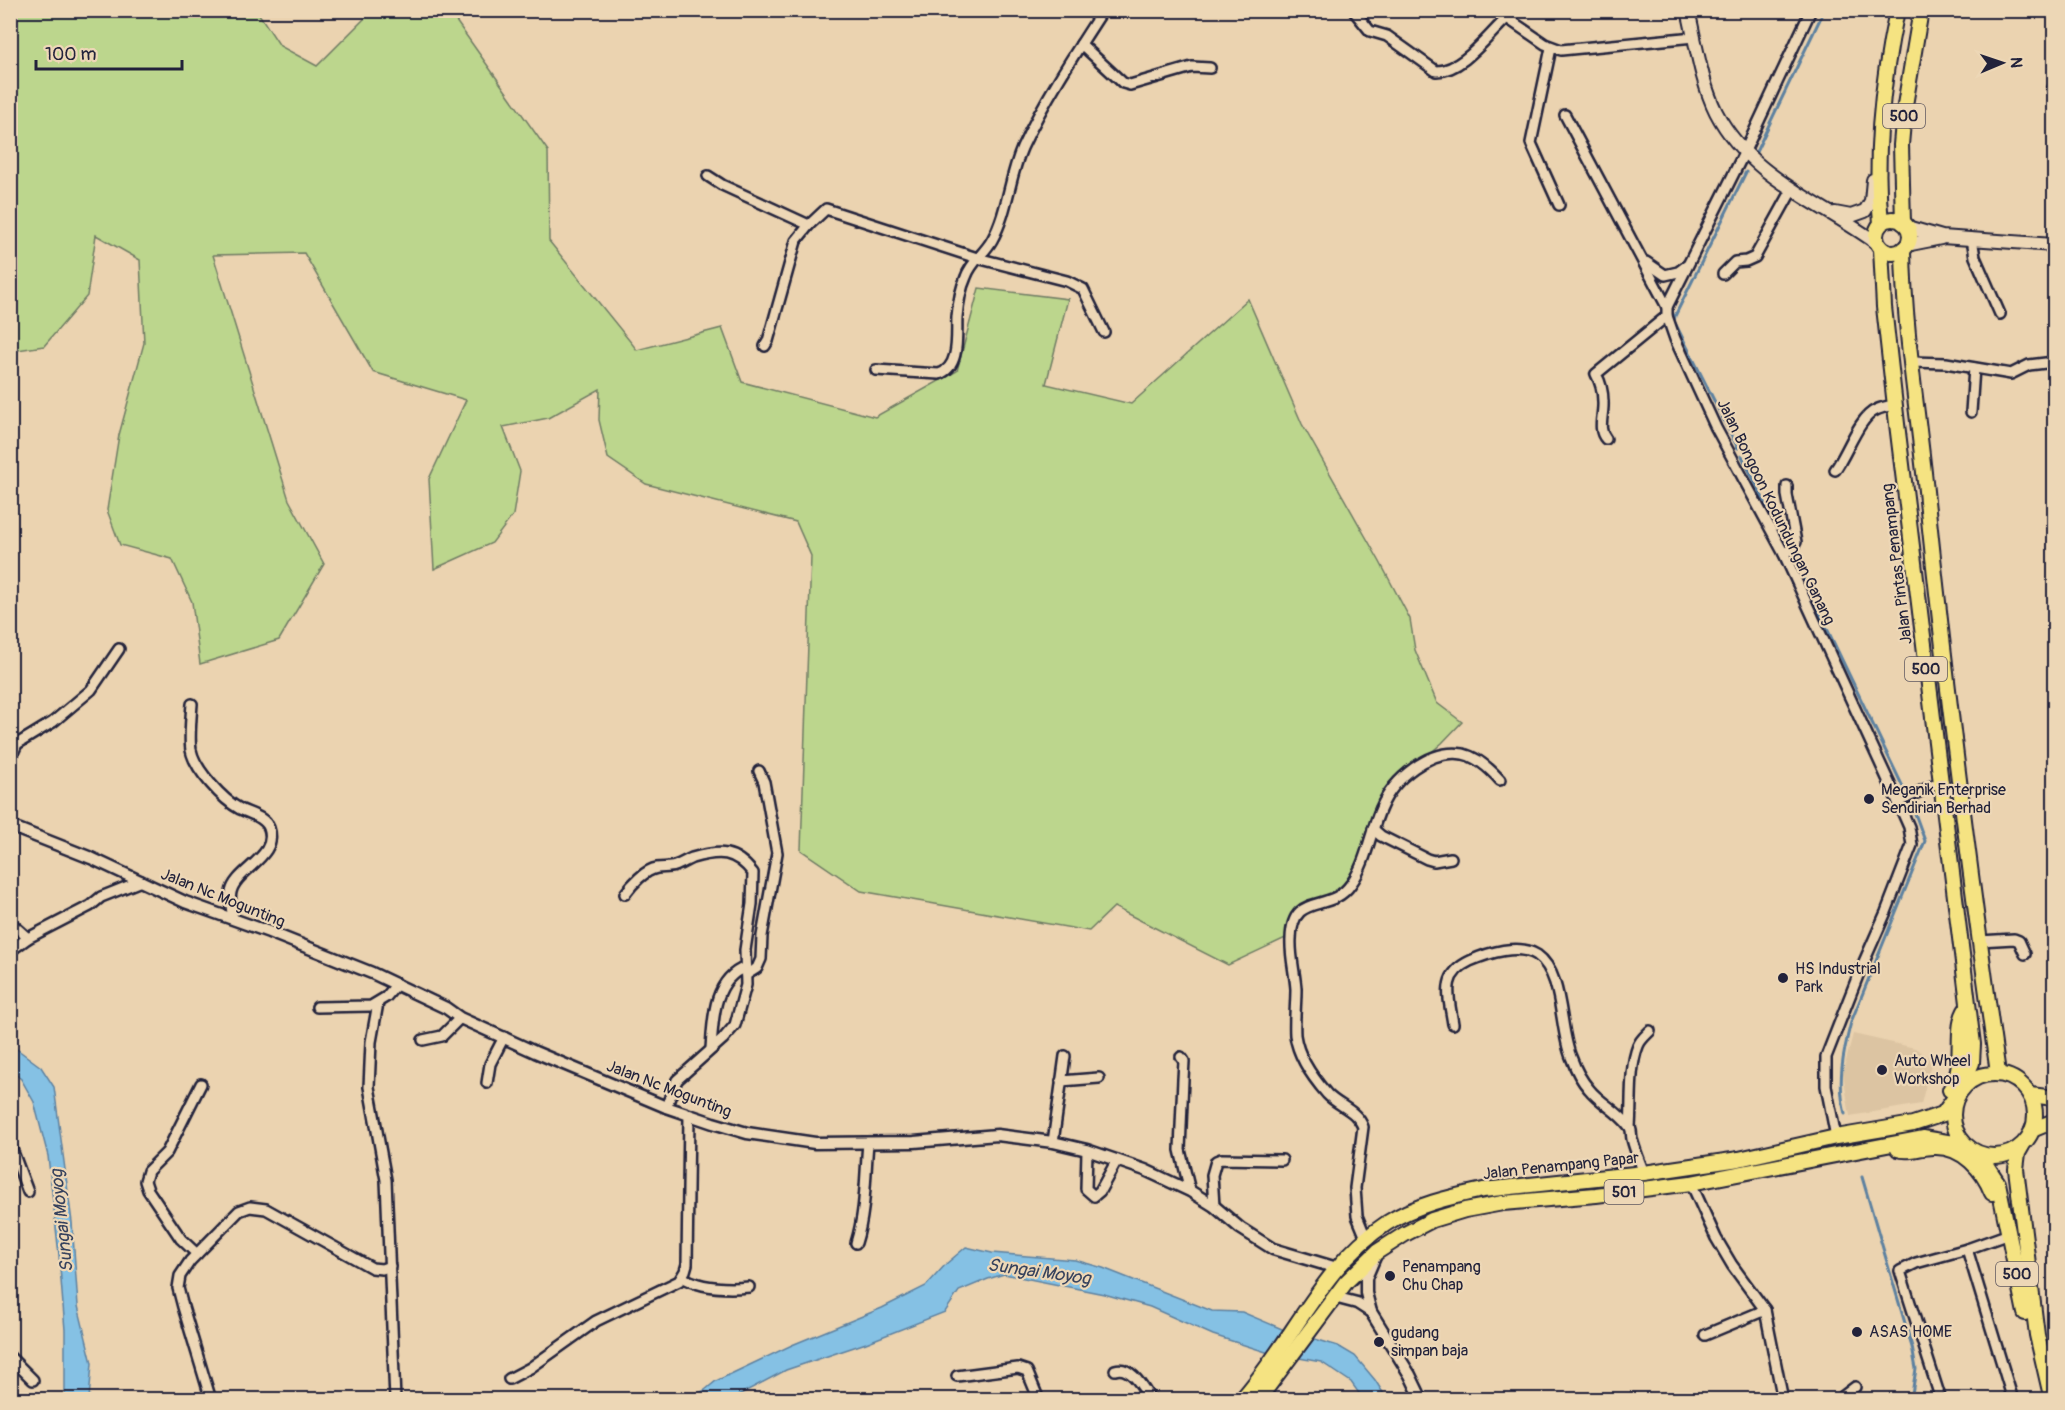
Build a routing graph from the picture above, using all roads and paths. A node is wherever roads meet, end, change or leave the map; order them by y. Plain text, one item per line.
1 (1103, 10) edge
2 (1353, 10) edge
3 (1688, 10) edge
4 (1811, 10) edge
5 (1897, 10) edge
6 (1921, 10) edge
7 (1694, 37) junction
8 (1081, 44) junction
9 (1551, 48) junction
10 (1210, 68) dead end
11 (1565, 115) dead end
12 (1882, 126) junction
13 (1744, 153) junction
14 (708, 176) dead end
15 (1792, 190) junction
16 (1560, 205) dead end
17 (1831, 213) junction
18 (1881, 223) junction
19 (809, 225) junction
20 (1905, 225) junction
21 (1942, 237) junction
22 (1972, 239) junction
23 (2055, 245) edge
24 (1880, 246) junction
25 (1904, 247) junction
26 (977, 258) junction
27 (1644, 261) junction
28 (1690, 263) junction
29 (1723, 274) dead end
30 (1667, 312) junction
31 (2000, 314) dead end
32 (1104, 332) dead end
33 (765, 346) dead end
34 (1912, 362) junction
35 (2055, 362) edge
36 (1974, 368) junction
37 (876, 370) dead end
38 (1895, 405) junction
39 (1971, 412) dead end
40 (1606, 440) dead end
41 (1835, 470) dead end
42 (1787, 486) dead end
43 (1784, 554) junction
44 (119, 649) dead end
45 (192, 704) dead end
46 (10, 760) edge
47 (759, 771) dead end
48 (1500, 780) dead end
49 (1940, 783) junction
50 (1898, 802) junction
51 (10, 826) edge
52 (1373, 829) junction
53 (1450, 858) dead end
54 (141, 881) junction
55 (625, 894) dead end
56 (233, 919) junction
57 (10, 922) edge
58 (28, 939) junction
59 (1980, 941) junction
60 (10, 951) edge
61 (2025, 954) dead end
62 (746, 971) junction
63 (397, 984) junction
64 (378, 1003) junction
65 (317, 1006) dead end
66 (1969, 1006) junction
67 (460, 1018) junction
68 (1453, 1024) dead end
69 (1650, 1031) dead end
70 (504, 1037) junction
71 (423, 1040) dead end
72 (711, 1049) junction
73 (1065, 1056) dead end
74 (1181, 1057) dead end
75 (1998, 1073) junction
76 (1099, 1078) dead end
77 (1061, 1081) junction
78 (487, 1083) dead end
79 (201, 1084) dead end
80 (1960, 1091) junction
81 (2031, 1095) junction
82 (2055, 1098) edge
83 (666, 1107) junction
84 (689, 1115) junction
85 (2055, 1121) edge
86 (1630, 1127) junction
87 (1893, 1127) junction
88 (2032, 1130) junction
89 (1836, 1137) junction
90 (1053, 1142) junction
91 (868, 1143) junction
92 (10, 1144) edge
93 (1965, 1144) junction
94 (1884, 1146) junction
95 (2022, 1146) junction
96 (1087, 1150) junction
97 (1979, 1154) junction
98 (1117, 1160) junction
99 (1282, 1160) dead end
100 (1644, 1173) junction
101 (1691, 1183) junction
102 (1190, 1191) junction
103 (28, 1192) dead end
104 (1214, 1206) junction
105 (2006, 1217) junction
106 (2009, 1234) junction
107 (1366, 1238) junction
108 (856, 1243) dead end
109 (1967, 1249) junction
110 (1377, 1252) junction
111 (197, 1254) junction
112 (390, 1266) junction
113 (1337, 1268) junction
114 (682, 1277) junction
115 (749, 1287) dead end
116 (1334, 1297) junction
117 (1765, 1310) junction
118 (1371, 1311) junction
119 (1705, 1335) dead end
120 (10, 1357) edge
121 (1115, 1370) dead end
122 (1273, 1370) junction
123 (957, 1376) dead end
124 (509, 1379) dead end
125 (33, 1380) dead end
126 (1855, 1387) dead end
127 (211, 1400) edge
128 (395, 1400) edge
129 (1039, 1400) edge
130 (1151, 1400) edge
131 (1241, 1400) edge
132 (1258, 1400) edge
133 (1422, 1400) edge
134 (1783, 1400) edge
135 (1838, 1400) edge
136 (1941, 1400) edge
137 (2013, 1400) edge
138 (2045, 1400) edge
139 (2052, 1400) edge

1 - 8 street
2 - 9 street
3 - 7 main road
4 - 13 street
5 - 12 main road, 500
6 - 20 main road, 500
7 - 9 street
7 - 13 main road
8 - 10 street
8 - 26 street
9 - 16 street
11 - 27 street, Jalan Bongoon Kodundungan Ganang
12 - 17 main road
12 - 18 main road, 500
13 - 15 main road
13 - 28 street
14 - 19 street
15 - 17 main road
15 - 29 street
17 - 24 main road
18 - 20 main road
18 - 24 main road, 500
19 - 26 street
19 - 33 street
20 - 21 main road
20 - 25 main road, 500
21 - 22 main road
21 - 25 main road
22 - 23 main road
22 - 31 street
24 - 25 main road
24 - 38 main road, Jalan Pintas Penampang / 500
25 - 34 main road, 500
26 - 32 street
26 - 37 street
27 - 28 street
27 - 30 street, Jalan Bongoon Kodundungan Ganang
28 - 30 street
30 - 40 street
30 - 43 street, Jalan Bongoon Kodundungan Ganang
34 - 36 street
34 - 59 main road, 500
35 - 36 street
36 - 39 street
38 - 41 street
38 - 49 main road, Jalan Pintas Penampang / 500
42 - 43 street
43 - 50 street, Jalan Bongoon Kodundungan Ganang
44 - 46 street
45 - 56 street
47 - 62 street
48 - 52 street
49 - 50 street
49 - 66 main road, Jalan Pintas Penampang / 500
50 - 89 street, Jalan Bongoon Kodundungan Ganang
51 - 54 street, Jalan Nc Mogunting
52 - 53 street
52 - 107 street
54 - 56 street, Jalan Nc Mogunting
54 - 58 street
55 - 62 street
56 - 63 street, Jalan Nc Mogunting
57 - 58 street
58 - 60 street
59 - 61 street
59 - 75 main road, 500
62 - 72 street
62 - 72 street
63 - 64 street
63 - 67 street, Jalan Nc Mogunting
64 - 65 street
64 - 112 street
66 - 80 main road, Jalan Pintas Penampang / 500
66 - 87 main road
67 - 70 street, Jalan Nc Mogunting
67 - 71 street
68 - 86 street
69 - 86 street
70 - 78 street
70 - 83 street, Jalan Nc Mogunting
72 - 83 street
73 - 77 street
74 - 102 street
75 - 80 main road
75 - 81 main road
76 - 77 street
77 - 90 street
79 - 111 street
80 - 87 main road, Jalan Penampang Papar / 501
80 - 93 main road, 500
81 - 82 main road
81 - 88 main road, 500
83 - 84 street, Jalan Nc Mogunting
84 - 91 street, Jalan Nc Mogunting
84 - 114 street
85 - 88 main road
86 - 100 street
87 - 89 main road, Jalan Penampang Papar / 501
88 - 95 main road, 500
89 - 100 main road, Jalan Penampang Papar / 501
90 - 91 street, Jalan Nc Mogunting
90 - 96 street, Jalan Nc Mogunting
91 - 108 street
92 - 103 street
93 - 94 main road, Jalan Penampang Papar / 501
93 - 97 main road, 500
94 - 101 main road, Jalan Penampang Papar / 501
94 - 105 main road
95 - 97 main road
95 - 139 main road, 500
96 - 98 street, Jalan Nc Mogunting
96 - 98 street
97 - 105 main road, 500
98 - 102 street, Jalan Nc Mogunting
99 - 104 street
100 - 107 main road, Jalan Penampang Papar / 501
101 - 110 main road, Jalan Penampang Papar / 501
101 - 117 street
102 - 104 street, Jalan Nc Mogunting
104 - 113 street, Jalan Nc Mogunting
105 - 106 main road, 500
106 - 109 street
106 - 138 main road, 500
107 - 113 main road, Jalan Penampang Papar / 501
109 - 136 street
109 - 137 street
110 - 116 main road, Jalan Penampang Papar / 501
110 - 118 street
111 - 112 street
111 - 127 street
112 - 128 street
113 - 122 main road, Jalan Penampang Papar / 501
114 - 115 street
114 - 124 street
116 - 118 street
116 - 122 main road, Jalan Penampang Papar / 501
117 - 119 street
117 - 134 street
118 - 133 street
120 - 125 street
121 - 130 street
122 - 131 main road, Jalan Penampang Papar / 501
122 - 132 main road, Jalan Penampang Papar / 501
123 - 129 street
126 - 135 street

